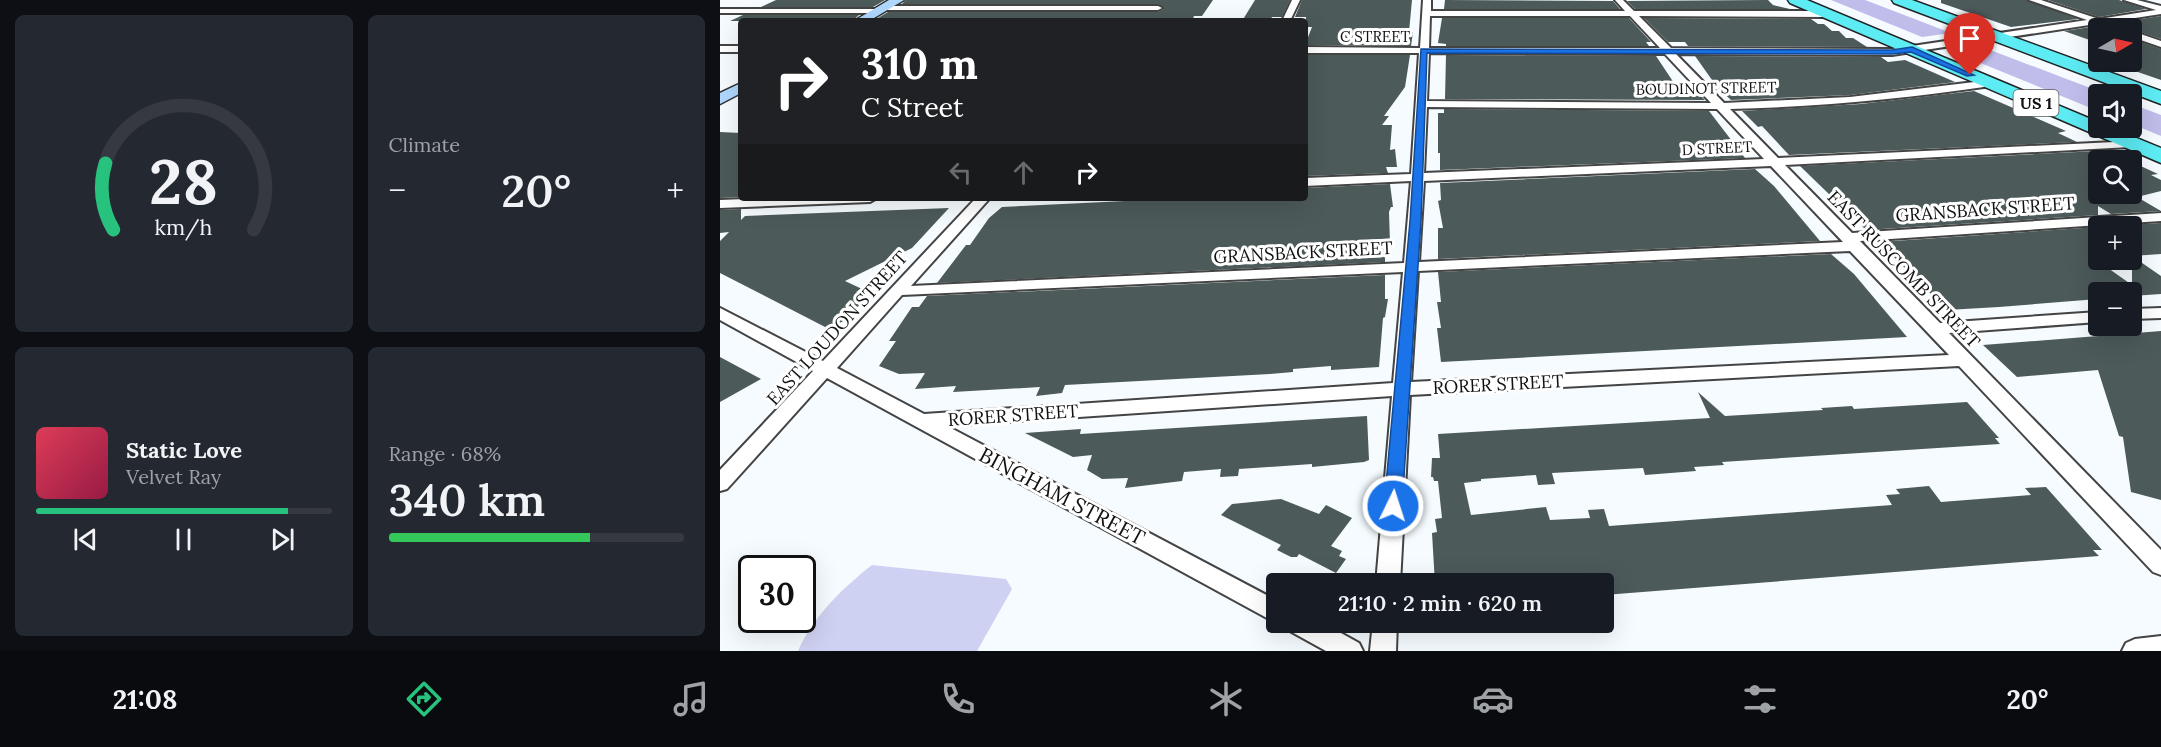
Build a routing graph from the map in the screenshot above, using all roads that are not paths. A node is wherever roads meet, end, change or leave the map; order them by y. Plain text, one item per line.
1 (898, 0) edge
2 (1166, 0) edge
3 (1296, 0) edge
4 (1618, 0) edge
5 (1795, 0) edge
6 (1818, 0) edge
7 (2033, 0) edge
8 (2128, 0) edge
9 (1892, 1) edge
10 (1426, 7) edge
11 (1158, 8) junction
12 (881, 9) junction
13 (720, 11) edge
14 (2161, 11) edge
15 (1631, 14) junction
16 (1828, 14) junction
17 (865, 18) edge
18 (1149, 18) edge
19 (1287, 18) edge
20 (2088, 18) edge
21 (2122, 18) edge
22 (2088, 24) edge
23 (2142, 37) edge
24 (1989, 38) junction
25 (2161, 44) edge
26 (1931, 47) junction
27 (720, 49) edge
28 (738, 49) edge
29 (1912, 50) junction
30 (1308, 51) edge
31 (1424, 51) junction
32 (1668, 52) junction
33 (1991, 84) junction
34 (2099, 84) edge
35 (2161, 98) edge
36 (2142, 102) edge
37 (1420, 104) junction
38 (1719, 105) junction
39 (2161, 109) edge
40 (2088, 112) edge
41 (2088, 120) edge
42 (2090, 138) edge
43 (2134, 138) edge
44 (2142, 138) edge
45 (2161, 142) edge
46 (2161, 156) edge
47 (1775, 162) junction
48 (1418, 177) junction
49 (1308, 182) edge
50 (769, 201) edge
51 (979, 201) edge
52 (720, 204) edge
53 (2161, 217) edge
54 (1851, 242) junction
55 (1411, 267) junction
56 (897, 291) junction
57 (720, 313) edge
58 (2161, 313) edge
59 (2142, 314) edge
60 (2088, 318) edge
61 (1934, 329) junction
62 (1964, 360) junction
63 (824, 369) junction
64 (1401, 389) junction
65 (924, 421) junction
66 (720, 483) edge
67 (2161, 565) edge
68 (1389, 573) edge
69 (1266, 607) edge
70 (1317, 633) edge
71 (1384, 633) edge
72 (2161, 648) edge
73 (1350, 651) edge
74 (1383, 651) edge
75 (2135, 651) edge

1 - 12 street
2 - 11 street
3 - 19 street
4 - 15 street, EAST RUSCOMB STREET
5 - 16 highway, US 1
6 - 26 highway, US 1
7 - 20 street
8 - 14 street
9 - 24 highway, US 1
9 - 24 highway, US 1
10 - 15 street
10 - 31 street
11 - 12 street
11 - 18 street
12 - 13 street
12 - 17 street
14 - 21 street, C STREET
15 - 16 street
15 - 32 street, EAST RUSCOMB STREET
16 - 29 highway, US 1
22 - 24 street, C STREET
23 - 25 street
24 - 26 street, C STREET
24 - 34 highway, US 1
24 - 35 highway, US 1
26 - 29 street, C STREET
26 - 40 highway, US 1
27 - 28 street
29 - 32 street, C STREET
29 - 33 highway, US 1
30 - 31 street, C STREET
31 - 32 street, C STREET
31 - 37 street
32 - 38 street, EAST RUSCOMB STREET
33 - 38 street, BOUDINOT STREET
33 - 41 highway, US 1
36 - 39 highway
37 - 38 street, BOUDINOT STREET
37 - 48 street
38 - 47 street, EAST RUSCOMB STREET
42 - 47 street, D STREET
43 - 46 highway, US 1
44 - 45 highway, US 1
47 - 48 street, D STREET
47 - 54 street, EAST RUSCOMB STREET
48 - 49 street, D STREET
48 - 55 street
50 - 52 street
51 - 56 street, EAST LOUDON STREET
53 - 54 street, GRANSBACK STREET
54 - 55 street, GRANSBACK STREET
54 - 61 street, EAST RUSCOMB STREET
55 - 56 street, GRANSBACK STREET
55 - 64 street
56 - 63 street, EAST LOUDON STREET
57 - 63 street, BINGHAM STREET
58 - 59 street
60 - 61 street
61 - 62 street, EAST RUSCOMB STREET
62 - 64 street, RORER STREET
62 - 67 street, EAST RUSCOMB STREET
63 - 65 street, BINGHAM STREET
63 - 66 street, EAST LOUDON STREET
64 - 65 street, RORER STREET
64 - 68 street
65 - 69 street, BINGHAM STREET
70 - 73 street
71 - 74 street
72 - 75 street

